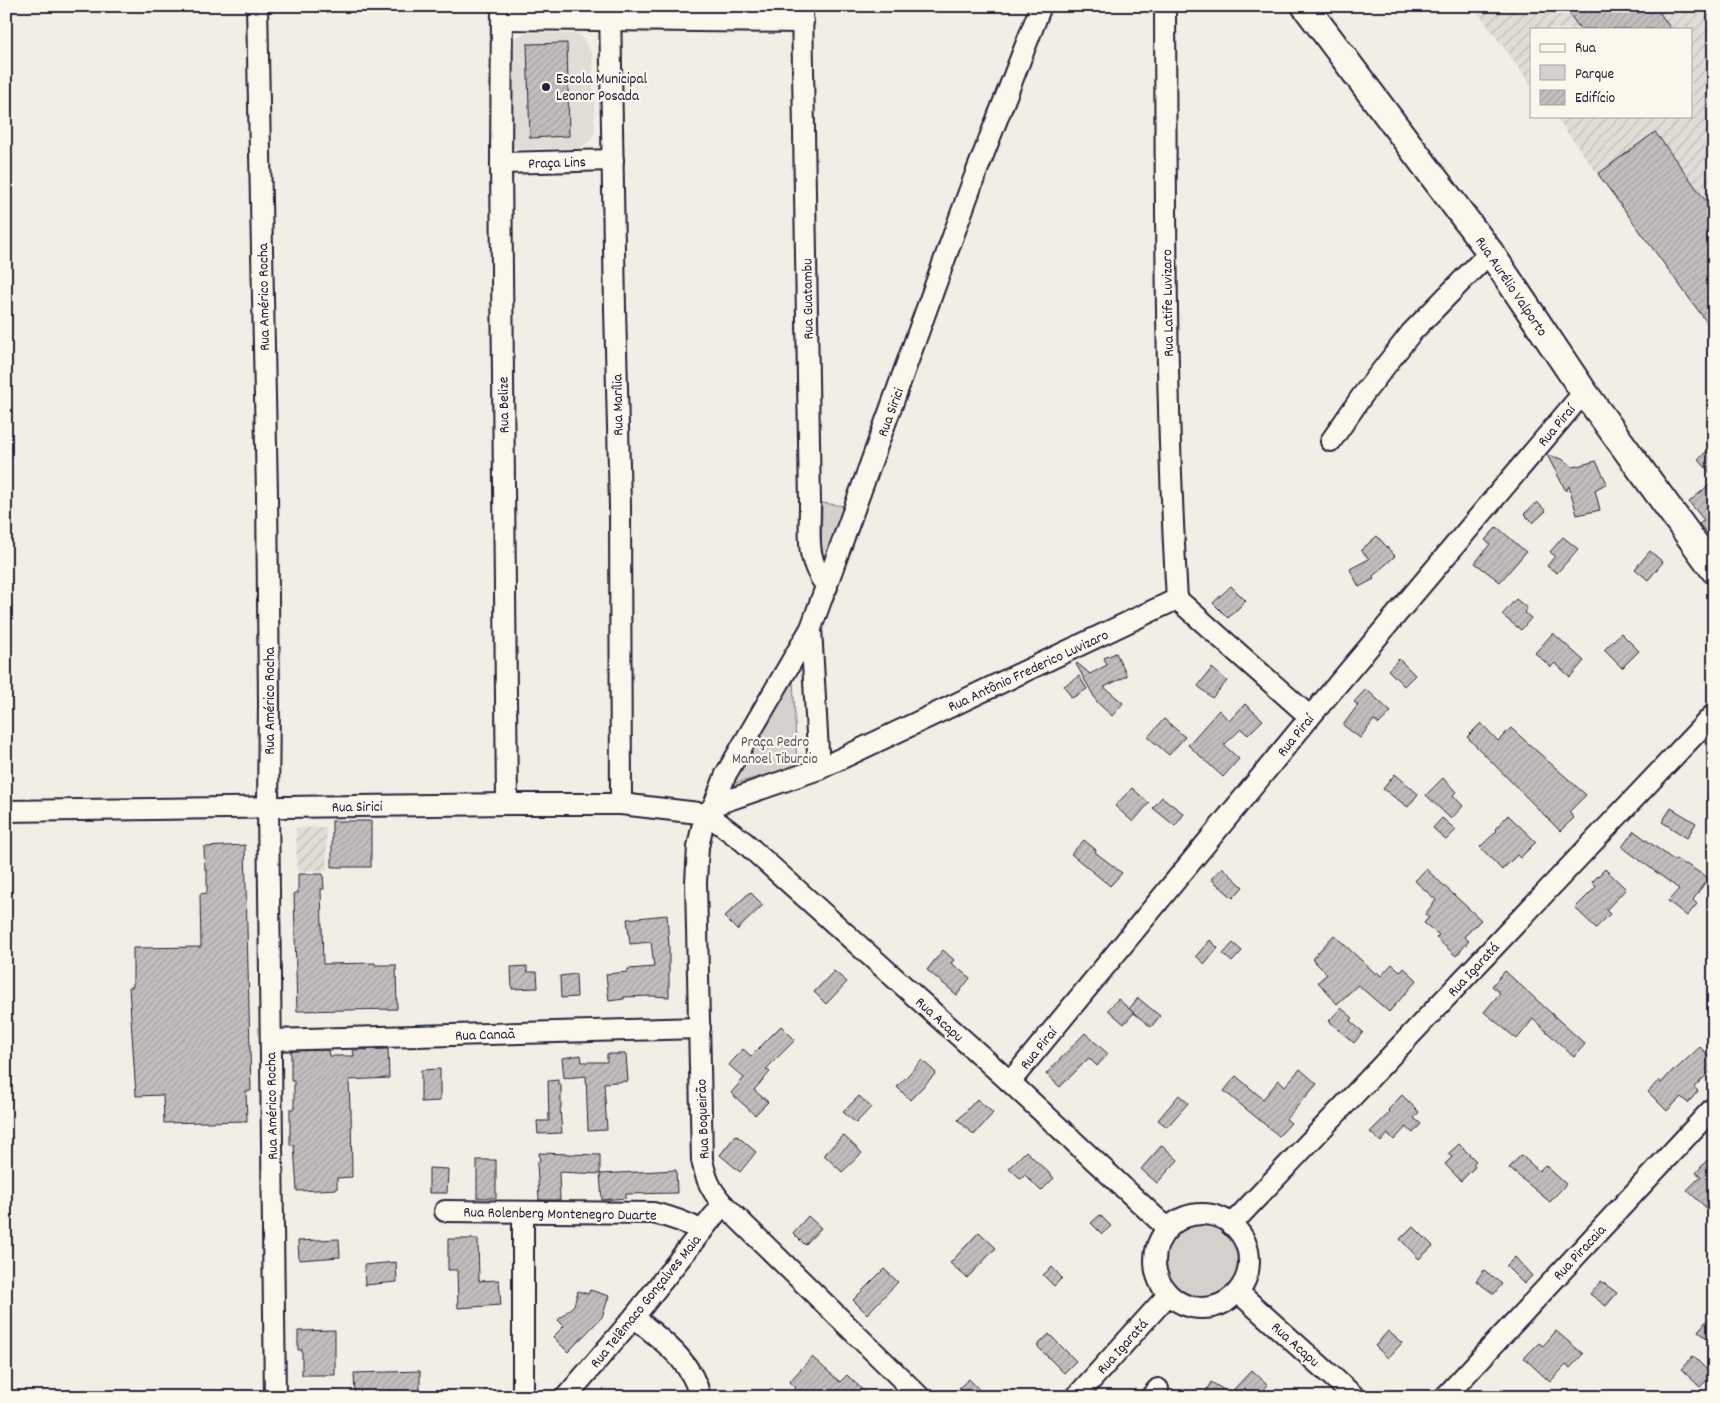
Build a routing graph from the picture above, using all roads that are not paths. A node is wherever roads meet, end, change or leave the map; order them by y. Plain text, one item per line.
1 (257, 6) edge
2 (1041, 6) edge
3 (1165, 6) edge
4 (1305, 6) edge
5 (502, 12) edge
6 (610, 13) edge
7 (802, 14) edge
8 (613, 160) junction
9 (501, 163) junction
10 (1490, 252) junction
11 (1584, 392) junction
12 (1331, 441) dead end
13 (1714, 570) edge
14 (827, 587) junction
15 (1177, 599) junction
16 (811, 628) junction
17 (1714, 714) edge
18 (1310, 717) junction
19 (818, 769) junction
20 (507, 804) junction
21 (621, 804) junction
22 (268, 808) junction
23 (711, 809) junction
24 (6, 811) edge
25 (700, 1028) junction
26 (271, 1040) junction
27 (1010, 1082) junction
28 (1714, 1107) edge
29 (723, 1204) junction
30 (445, 1211) dead end
31 (523, 1212) junction
32 (1232, 1224) junction
33 (1168, 1229) junction
34 (702, 1231) junction
35 (1238, 1292) junction
36 (1168, 1295) junction
37 (634, 1317) junction
38 (275, 1397) edge
39 (522, 1397) edge
40 (566, 1397) edge
41 (700, 1397) edge
42 (920, 1397) edge
43 (1076, 1397) edge
44 (1355, 1397) edge
45 (1445, 1397) edge

1 - 22 street, Rua Américo Rocha
2 - 14 street, Rua Sirici
3 - 15 street, Rua Latife Luvizaro
4 - 10 main road, Rua Aurélio Valporto
5 - 6 street
5 - 9 street, Rua Belize
6 - 7 street
6 - 8 street, Rua Marília
7 - 14 street, Rua Guatambu
8 - 9 street, Praça Lins
8 - 21 street, Rua Marília
9 - 20 street, Rua Belize
10 - 11 main road, Rua Aurélio Valporto
10 - 12 street
11 - 13 main road, Rua Aurélio Valporto
11 - 18 street, Rua Piraí
14 - 16 street, Rua Sirici
15 - 18 street
15 - 19 street, Rua Antônio Frederico Luvizaro
16 - 19 street
16 - 23 street, Rua Sirici
17 - 32 street, Rua Igaratá
18 - 27 street, Rua Piraí
19 - 23 street, Rua Antônio Frederico Luvizaro
20 - 21 street, Rua Sirici
20 - 22 street, Rua Sirici
21 - 23 street, Rua Sirici
22 - 24 street, Rua Sirici
22 - 26 street, Rua Américo Rocha
23 - 25 street, Rua Boqueirão
23 - 27 street, Rua Acapu
25 - 26 street, Rua Canaã
25 - 29 street, Rua Boqueirão
26 - 38 street, Rua Américo Rocha
27 - 33 street, Rua Acapu
28 - 45 street, Rua Piracaia
29 - 34 street, Rua Telêmaco Gonçalves Maia
29 - 42 street, Rua Boqueirão
30 - 31 street, Rua Rolenberg Montenegro Duarte
31 - 34 street, Rua Rolenberg Montenegro Duarte
31 - 39 street
32 - 33 street
32 - 35 street
33 - 36 street
34 - 37 street, Rua Telêmaco Gonçalves Maia
35 - 36 street
35 - 44 street, Rua Acapu
36 - 43 street, Rua Igaratá
37 - 40 street, Rua Telêmaco Gonçalves Maia
37 - 41 street

